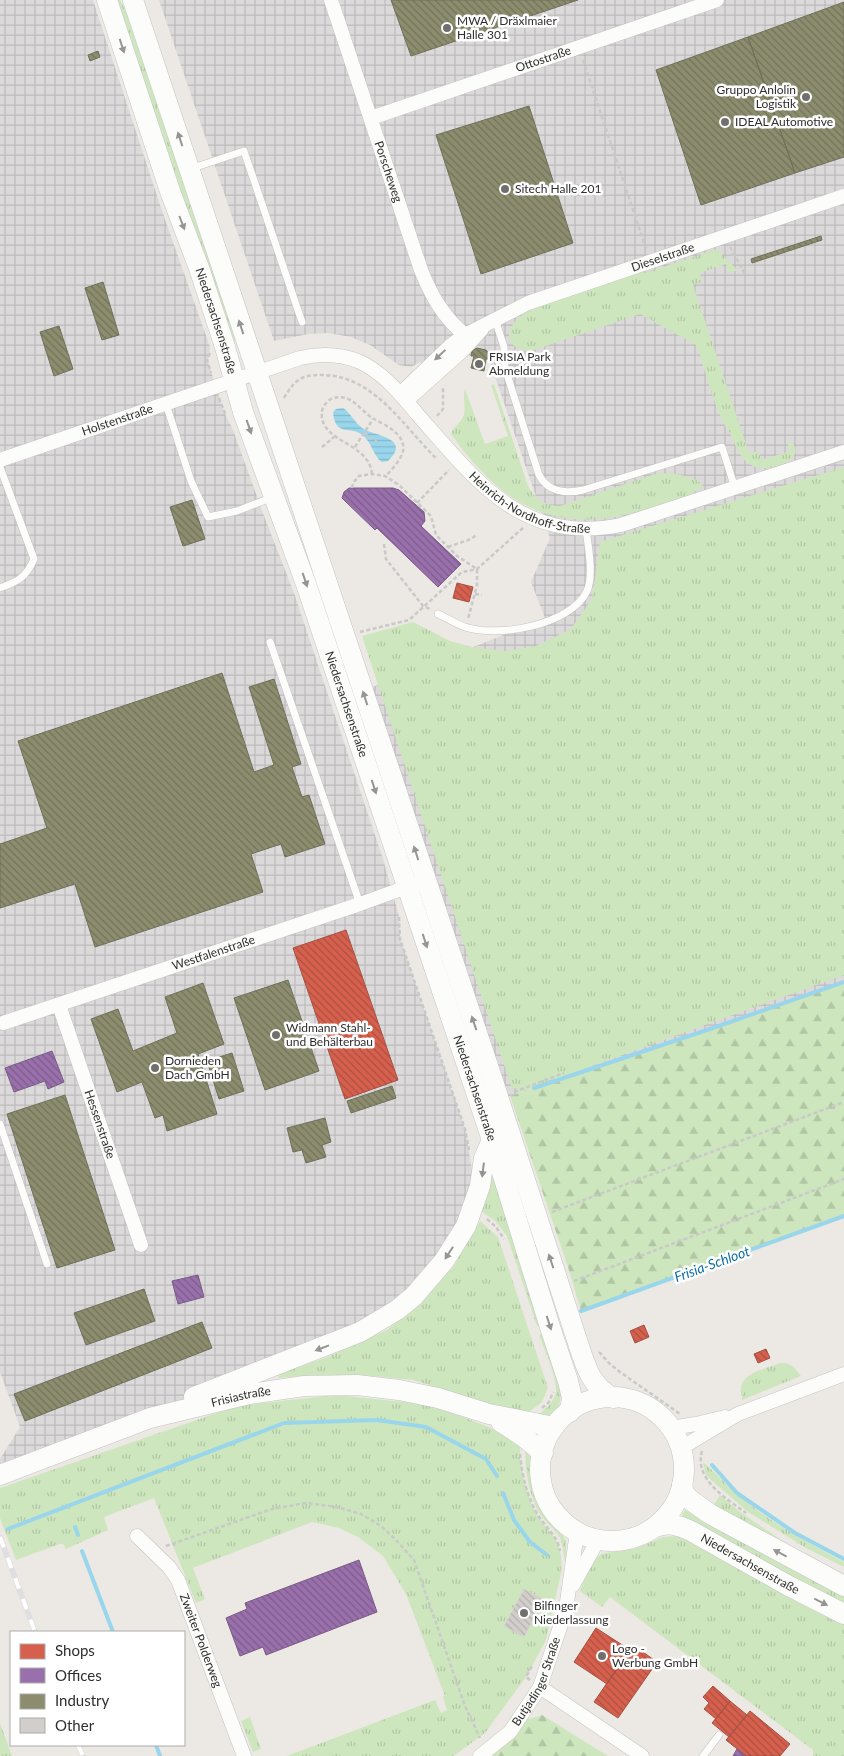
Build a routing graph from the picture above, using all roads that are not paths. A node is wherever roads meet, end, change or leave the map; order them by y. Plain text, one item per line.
1 (107, 0) edge
2 (133, 0) edge
3 (331, 0) edge
4 (717, 0) edge
5 (371, 118) junction
6 (190, 169) junction
7 (844, 196) edge
8 (302, 322) dead end
9 (490, 322) junction
10 (464, 335) junction
11 (256, 373) junction
12 (234, 381) junction
13 (403, 397) junction
14 (166, 404) junction
15 (844, 452) edge
16 (0, 460) edge
17 (0, 467) edge
18 (735, 488) junction
19 (273, 497) junction
20 (586, 530) junction
21 (0, 588) edge
22 (438, 614) dead end
23 (270, 642) dead end
24 (408, 887) junction
25 (360, 904) junction
26 (59, 1005) junction
27 (2, 1024) edge
28 (0, 1124) edge
29 (492, 1140) junction
30 (141, 1245) dead end
31 (47, 1264) dead end
32 (844, 1374) edge
33 (614, 1398) junction
34 (570, 1412) junction
35 (489, 1414) junction
36 (150, 1418) junction
37 (554, 1428) junction
38 (671, 1428) junction
39 (698, 1431) junction
40 (681, 1448) junction
41 (543, 1453) junction
42 (1, 1475) edge
43 (682, 1485) junction
44 (655, 1527) junction
45 (578, 1532) junction
46 (138, 1536) dead end
47 (598, 1540) junction
48 (844, 1586) edge
49 (569, 1592) junction
50 (844, 1614) edge
51 (540, 1687) junction
52 (720, 1735) dead end
53 (483, 1754) edge
54 (244, 1756) edge
55 (642, 1756) edge
56 (703, 1756) edge

1 -> 12 main road, Niedersachsenstraße
6 -> 2 main road, Niedersachsenstraße
3 - 5 street, Porscheweg
4 - 5 street, Ottostraße
5 - 10 street, Porscheweg
6 - 8 lane
11 -> 6 main road, Niedersachsenstraße
7 - 9 street, Dieselstraße
9 - 10 street, Dieselstraße
9 - 13 street, Dieselstraße
9 - 18 lane
10 -> 13 street, Dieselstraße
11 - 12 street, Holstenstraße
11 - 13 street, Heinrich-Nordhoff-Straße
24 -> 11 main road, Niedersachsenstraße
12 - 14 street, Holstenstraße
12 -> 19 main road, Niedersachsenstraße
13 - 20 street, Heinrich-Nordhoff-Straße
14 - 16 street, Holstenstraße
14 - 19 lane
15 - 18 street, Heinrich-Nordhoff-Straße
17 - 21 lane
18 - 20 street, Heinrich-Nordhoff-Straße
19 -> 24 main road, Niedersachsenstraße
20 - 22 lane
23 - 25 lane
24 - 25 street, Westfalenstraße
24 -> 29 main road, Niedersachsenstraße
33 -> 24 main road, Niedersachsenstraße
25 - 26 street, Westfalenstraße
26 - 27 street, Westfalenstraße
26 - 30 street, Hessenstraße
28 - 31 lane
29 -> 34 main road, Niedersachsenstraße
29 -> 36 main road
32 - 39 street
33 - 34 main road, Niedersachsenstraße
33 - 38 main road, Niedersachsenstraße
34 - 37 main road, Niedersachsenstraße
35 - 36 main road, Frisiastraße
35 - 37 main road, Frisiastraße
35 - 41 main road, Frisiastraße
36 - 42 main road, Frisiastraße
37 - 41 main road, Niedersachsenstraße
38 - 39 street
38 - 40 main road, Niedersachsenstraße
39 - 40 street
40 - 43 main road, Niedersachsenstraße
41 - 45 main road, Niedersachsenstraße
43 - 44 main road, Niedersachsenstraße
48 -> 43 main road, Niedersachsenstraße
44 - 47 main road, Niedersachsenstraße
44 -> 50 main road, Niedersachsenstraße
45 - 47 main road, Niedersachsenstraße
45 - 49 street, Butjadinger Straße
46 - 54 street, Zweiter Polderweg
47 - 49 street, Butjadinger Straße
49 - 51 street, Butjadinger Straße
51 - 53 street, Butjadinger Straße
51 - 55 street
52 - 56 lane

